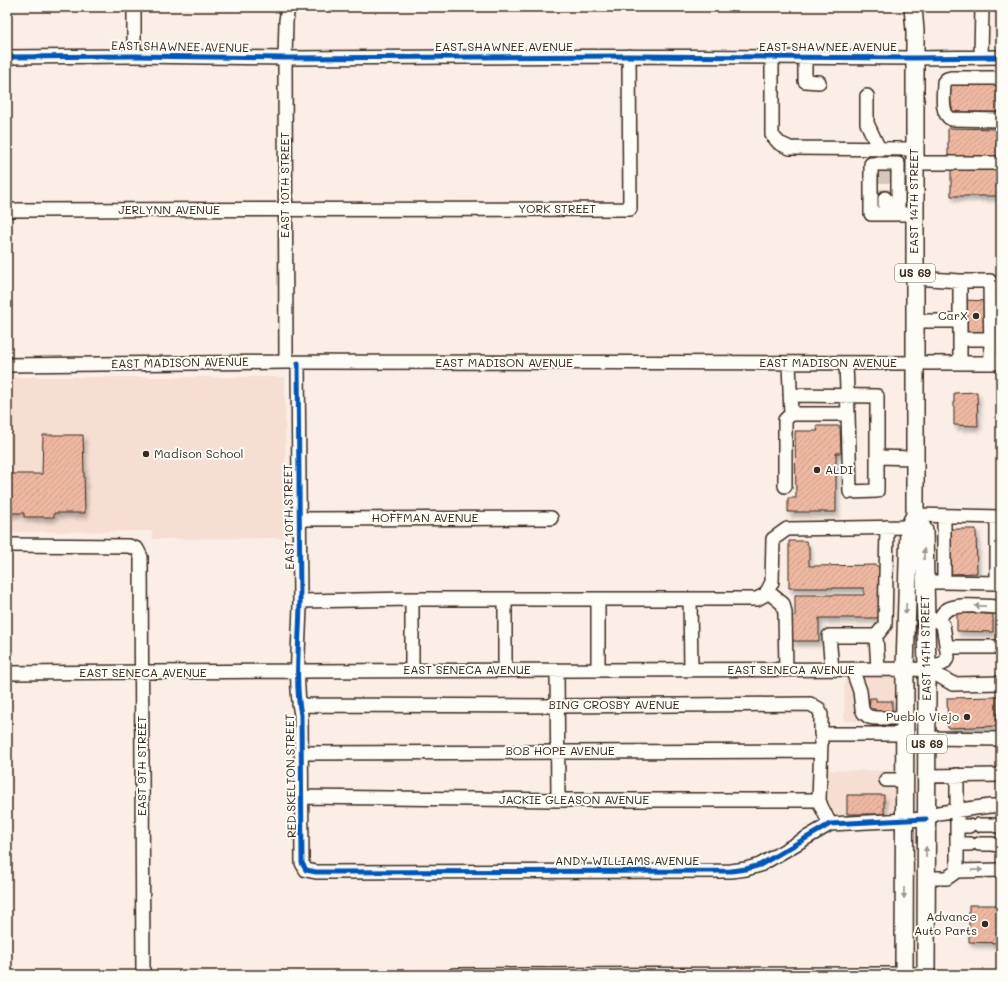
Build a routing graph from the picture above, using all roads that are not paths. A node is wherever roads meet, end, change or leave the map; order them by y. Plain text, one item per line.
1 (134, 7) edge
2 (288, 7) edge
3 (913, 7) edge
4 (918, 7) edge
5 (982, 7) edge
6 (915, 31) junction
7 (134, 56) junction
8 (629, 56) junction
9 (772, 56) junction
10 (1001, 56) edge
11 (7, 57) edge
12 (805, 57) junction
13 (981, 57) junction
14 (285, 58) junction
15 (914, 58) junction
16 (1001, 78) edge
17 (819, 82) dead end
18 (867, 96) dead end
19 (1001, 120) edge
20 (882, 149) junction
21 (914, 156) junction
22 (1001, 163) edge
23 (885, 167) junction
24 (886, 198) tunnel mouth
25 (7, 210) edge
26 (285, 210) junction
27 (331, 210) joint
28 (899, 214) junction
29 (914, 278) junction
30 (960, 280) junction
31 (914, 321) junction
32 (960, 321) junction
33 (960, 339) junction
34 (991, 339) junction
35 (292, 363) junction
36 (789, 363) junction
37 (915, 363) junction
38 (960, 363) junction
39 (996, 363) edge
40 (846, 364) junction
41 (7, 365) edge
42 (790, 395) junction
43 (847, 396) junction
44 (791, 414) junction
45 (848, 414) junction
46 (878, 457) junction
47 (915, 458) junction
48 (785, 486) dead end
49 (944, 516) junction
50 (999, 517) edge
51 (551, 518) dead end
52 (298, 519) junction
53 (912, 521) junction
54 (887, 527) junction
55 (7, 545) edge
56 (925, 582) junction
57 (944, 582) junction
58 (767, 591) junction
59 (412, 599) junction
60 (505, 599) junction
61 (598, 599) junction
62 (690, 599) junction
63 (300, 601) junction
64 (1001, 607) edge
65 (932, 621) junction
66 (876, 636) junction
67 (946, 647) junction
68 (1001, 647) edge
69 (832, 669) junction
70 (852, 669) junction
71 (905, 669) junction
72 (927, 669) junction
73 (412, 670) junction
74 (506, 670) junction
75 (557, 670) junction
76 (598, 670) junction
77 (691, 670) junction
78 (786, 670) junction
79 (298, 671) junction
80 (7, 673) edge
81 (142, 673) junction
82 (880, 673) junction
83 (1001, 683) edge
84 (299, 705) junction
85 (558, 706) junction
86 (904, 726) junction
87 (821, 734) junction
88 (927, 738) junction
89 (1001, 739) edge
90 (558, 751) junction
91 (820, 751) junction
92 (301, 753) junction
93 (957, 775) junction
94 (1001, 775) edge
95 (926, 776) junction
96 (886, 780) dead end
97 (904, 780) junction
98 (302, 797) junction
99 (558, 800) junction
100 (819, 800) junction
101 (1001, 806) edge
102 (958, 810) junction
103 (926, 819) junction
104 (904, 820) junction
105 (830, 824) junction
106 (969, 826) junction
107 (1001, 827) edge
108 (957, 844) junction
109 (1001, 846) edge
110 (999, 868) edge
111 (957, 871) junction
112 (316, 872) joint
113 (926, 878) junction
114 (143, 975) edge
115 (454, 975) edge
116 (518, 975) edge
117 (828, 975) edge
118 (878, 975) edge
119 (904, 975) edge
120 (926, 975) edge

1 - 7 street
2 - 14 street, EAST 10TH STREET
3 - 6 main road, EAST 14TH STREET / US 69
4 - 6 main road, EAST 14TH STREET / US 69
5 - 13 street
6 - 15 main road, EAST 14TH STREET / US 69
7 - 11 street, EAST SHAWNEE AVENUE
7 - 14 street, EAST SHAWNEE AVENUE
8 - 9 street, EAST SHAWNEE AVENUE
8 - 14 street, EAST SHAWNEE AVENUE
8 - 27 street, YORK STREET
9 - 12 street, EAST SHAWNEE AVENUE
9 - 20 street
10 - 13 street, EAST SHAWNEE AVENUE
12 - 15 street, EAST SHAWNEE AVENUE
12 - 17 street
13 - 15 street, EAST SHAWNEE AVENUE
14 - 26 street, EAST 10TH STREET
15 - 21 main road, EAST 14TH STREET / US 69
16 - 19 street
18 - 20 street
20 - 21 street
20 - 23 street
21 - 22 street
21 - 28 main road, EAST 14TH STREET / US 69
23 - 28 street
23 - 28 street
24 - 28 street
25 - 26 street, JERLYNN AVENUE
26 - 27 street, JERLYNN AVENUE
26 - 35 street, EAST 10TH STREET
28 - 29 main road, EAST 14TH STREET / US 69
29 - 30 street
29 - 31 main road, EAST 14TH STREET / US 69
30 - 32 street
30 - 34 street
31 - 32 street
31 - 37 main road, EAST 14TH STREET / US 69
32 - 33 street
33 - 34 street
33 - 38 street
34 - 39 street
35 - 36 street, EAST MADISON AVENUE
35 - 41 street, EAST MADISON AVENUE
35 - 52 street, EAST 10TH STREET
36 - 40 street, EAST MADISON AVENUE
36 - 42 street
37 - 38 street, EAST MADISON AVENUE
37 - 40 street, EAST MADISON AVENUE
37 - 47 main road, EAST 14TH STREET / US 69
38 - 39 street, EAST MADISON AVENUE
40 - 43 street
42 - 43 street
42 - 44 street
43 - 45 street
43 - 46 street
44 - 45 street
44 - 48 street
45 - 46 street
46 - 47 street
47 - 53 main road, EAST 14TH STREET / US 69
49 - 50 street
49 - 53 street
49 - 57 street
50 - 57 street
51 - 52 street, HOFFMAN AVENUE
52 - 63 street, EAST 10TH STREET
53 - 54 street
56 -> 53 main road, EAST 14TH STREET / US 69
53 -> 71 main road, EAST 14TH STREET / US 69
54 - 58 street
54 - 66 street
55 - 81 street, EAST 9TH STREET
56 - 57 street
56 - 65 main road, EAST 14TH STREET / US 69
58 - 62 street
58 - 78 street
59 - 60 street
59 - 63 street
59 - 73 street
60 - 61 street
60 - 74 street
61 - 62 street
61 - 76 street
62 - 77 street
63 - 79 street, EAST 10TH STREET
64 -> 65 street
65 - 67 street
65 - 72 main road, EAST 14TH STREET / US 69
66 - 69 street
66 - 82 street
67 - 68 street
67 - 72 street
69 - 70 street, EAST SENECA AVENUE
69 - 78 street, EAST SENECA AVENUE
70 - 82 street, EAST SENECA AVENUE
70 - 86 street
71 - 72 street, EAST SENECA AVENUE
71 - 82 street, EAST SENECA AVENUE
71 - 86 main road, EAST 14TH STREET / US 69
72 - 83 street
72 - 88 main road, EAST 14TH STREET / US 69
73 - 74 street, EAST SENECA AVENUE
73 - 79 street, EAST SENECA AVENUE
74 - 75 street, EAST SENECA AVENUE
75 - 76 street, EAST SENECA AVENUE
75 - 85 street
76 - 77 street, EAST SENECA AVENUE
77 - 78 street, EAST SENECA AVENUE
79 - 81 street, EAST SENECA AVENUE
79 - 84 street, RED SKELTON STREET
80 - 81 street, EAST SENECA AVENUE
81 - 114 street, EAST 9TH STREET
84 - 85 street, BING CROSBY AVENUE
84 - 92 street, RED SKELTON STREET
85 - 87 street, BING CROSBY AVENUE
85 - 90 street
86 - 87 street
86 - 97 main road, EAST 14TH STREET / US 69
87 - 91 street
88 - 89 street
88 - 95 main road, EAST 14TH STREET / US 69
90 - 91 street, BOB HOPE AVENUE
90 - 92 street, BOB HOPE AVENUE
90 - 99 street
91 - 100 street
92 - 98 street, RED SKELTON STREET
93 - 94 street
93 - 95 street
93 - 102 street
95 - 103 main road, EAST 14TH STREET / US 69
96 - 97 street
97 - 104 main road, EAST 14TH STREET / US 69
98 - 99 street, JACKIE GLEASON AVENUE
98 - 112 street, RED SKELTON STREET
99 - 100 street, JACKIE GLEASON AVENUE
100 - 105 street
101 - 102 street, ANDY WILLIAMS AVENUE
102 - 103 street, ANDY WILLIAMS AVENUE
102 - 106 street
103 - 104 street, ANDY WILLIAMS AVENUE
113 -> 103 main road, EAST 14TH STREET / US 69
104 - 105 street, ANDY WILLIAMS AVENUE
104 -> 119 main road, EAST 14TH STREET / US 69
105 - 112 street, ANDY WILLIAMS AVENUE
106 - 107 street
106 - 108 street
108 - 109 street
108 - 111 street
111 -> 110 street
111 - 113 street
113 - 120 main road, EAST 14TH STREET / US 69
115 - 116 street
116 - 117 street
117 - 118 street
118 - 119 street
119 - 120 street

